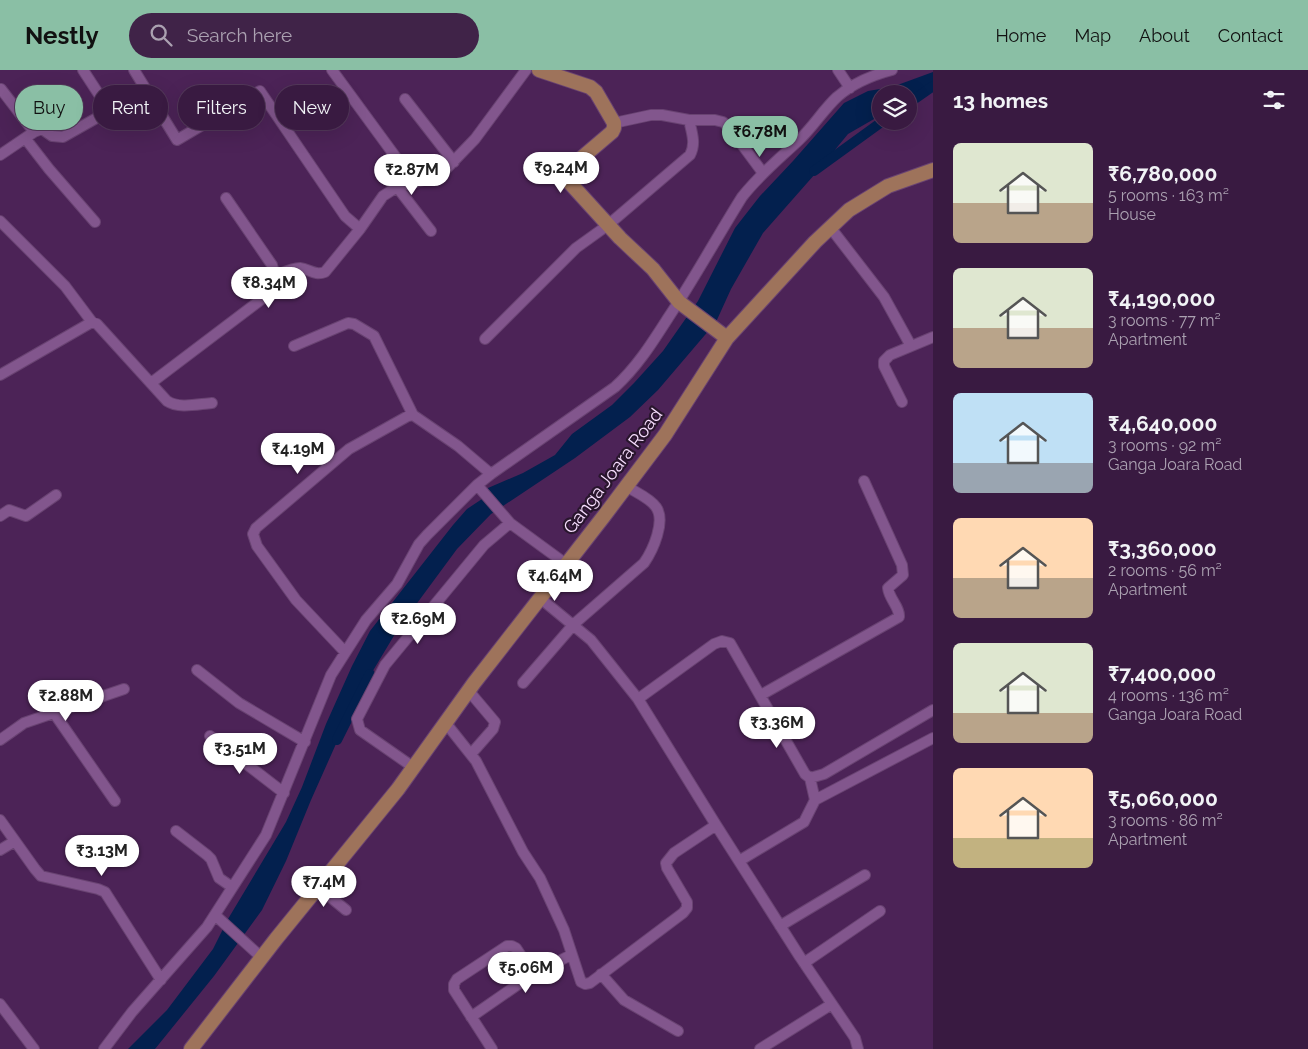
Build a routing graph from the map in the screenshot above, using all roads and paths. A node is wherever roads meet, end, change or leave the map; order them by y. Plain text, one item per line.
1 (83, 70) edge
2 (134, 70) edge
3 (332, 70) edge
4 (526, 70) edge
5 (540, 70) edge
6 (838, 70) edge
7 (892, 70) edge
8 (93, 85) edge
9 (143, 85) edge
10 (850, 88) junction
11 (1, 89) dead end
12 (406, 99) dead end
13 (93, 120) edge
14 (689, 120) junction
15 (614, 123) junction
16 (168, 125) edge
17 (34, 132) junction
18 (25, 138) junction
19 (0, 155) edge
20 (454, 162) junction
21 (933, 170) edge
22 (763, 173) junction
23 (414, 182) junction
24 (397, 187) junction
25 (226, 198) dead end
26 (95, 222) dead end
27 (1, 224) edge
28 (608, 225) junction
29 (830, 227) junction
30 (360, 229) junction
31 (431, 232) dead end
32 (275, 276) junction
33 (682, 305) junction
34 (92, 322) junction
35 (933, 337) edge
36 (727, 338) junction
37 (485, 339) dead end
38 (294, 346) dead end
39 (911, 346) junction
40 (0, 375) edge
41 (151, 383) junction
42 (902, 402) dead end
43 (212, 403) dead end
44 (413, 415) junction
45 (491, 474) junction
46 (864, 481) dead end
47 (478, 485) junction
48 (626, 486) junction
49 (56, 495) dead end
50 (0, 516) edge
51 (510, 523) junction
52 (566, 564) junction
53 (540, 598) junction
54 (574, 624) junction
55 (345, 652) junction
56 (197, 670) dead end
57 (523, 683) dead end
58 (124, 689) dead end
59 (468, 690) junction
60 (761, 695) junction
61 (638, 699) junction
62 (933, 710) edge
63 (54, 713) junction
64 (445, 722) junction
65 (210, 736) dead end
66 (933, 738) edge
67 (0, 740) edge
68 (304, 742) junction
69 (471, 754) junction
70 (412, 767) junction
71 (810, 778) junction
72 (284, 793) junction
73 (815, 800) junction
74 (114, 801) dead end
75 (0, 820) edge
76 (716, 825) junction
77 (176, 831) dead end
78 (14, 841) junction
79 (0, 850) edge
80 (739, 861) junction
81 (865, 875) dead end
82 (232, 887) junction
83 (318, 887) junction
84 (346, 910) dead end
85 (880, 912) dead end
86 (215, 915) junction
87 (780, 926) junction
88 (571, 955) junction
89 (261, 957) junction
90 (804, 963) junction
91 (532, 974) junction
92 (601, 974) junction
93 (161, 980) junction
94 (0, 1004) edge
95 (832, 1004) junction
96 (472, 1017) junction
97 (678, 1031) dead end
98 (34, 1049) edge
99 (104, 1049) edge
100 (191, 1049) edge
101 (492, 1049) edge
102 (760, 1049) edge
103 (858, 1049) edge

1 - 8 street
2 - 9 street
3 - 23 street
4 - 20 street
5 - 15 main road
6 - 10 street
7 - 10 street
10 - 22 street
11 - 17 street
12 - 20 street
13 - 17 street
14 - 15 street
14 - 22 street
14 - 28 street
15 - 28 main road
16 - 30 street
17 - 18 street
18 - 19 street
18 - 26 street
20 - 23 street
21 - 29 main road, Ganga Joara Road
22 - 33 street
23 - 24 street
24 - 30 street
24 - 31 street
25 - 32 street
27 - 34 street
28 - 33 main road
28 - 37 street
29 - 36 main road, Ganga Joara Road
29 - 39 street
30 - 32 street
32 - 41 street
33 - 36 main road
33 - 45 street
34 - 40 street
34 - 41 street
35 - 39 street
36 - 48 main road, Ganga Joara Road
38 - 44 street
39 - 42 street
41 - 43 street
44 - 45 street
44 - 55 street
45 - 47 street
46 - 60 street
47 - 51 street
47 - 55 street
48 - 52 main road, Ganga Joara Road
48 - 54 street
49 - 50 street
51 - 52 street
51 - 70 street
52 - 53 main road, Ganga Joara Road
53 - 54 street
53 - 59 main road, Ganga Joara Road
54 - 57 street
54 - 61 street
55 - 68 street
56 - 68 street
58 - 63 street
59 - 64 main road, Ganga Joara Road
59 - 69 street
60 - 61 street
60 - 71 street
61 - 76 street
62 - 71 street
63 - 67 street
63 - 74 street
64 - 69 street
64 - 70 main road, Ganga Joara Road
65 - 72 street
66 - 73 street
68 - 72 street
69 - 88 street
70 - 83 main road, Ganga Joara Road
71 - 73 street
72 - 82 street
73 - 80 street
75 - 78 street
76 - 80 street
76 - 92 street
77 - 82 street
78 - 79 street
78 - 93 street
80 - 87 street
81 - 87 street
82 - 86 street
83 - 84 street
83 - 89 main road, Ganga Joara Road
85 - 90 street
86 - 89 street
86 - 93 street
87 - 90 street
88 - 91 street
88 - 92 street
89 - 100 main road, Ganga Joara Road
90 - 95 street
91 - 96 street
91 - 96 street
92 - 97 street
93 - 99 street
94 - 98 street
95 - 102 street
95 - 103 street
96 - 101 street

